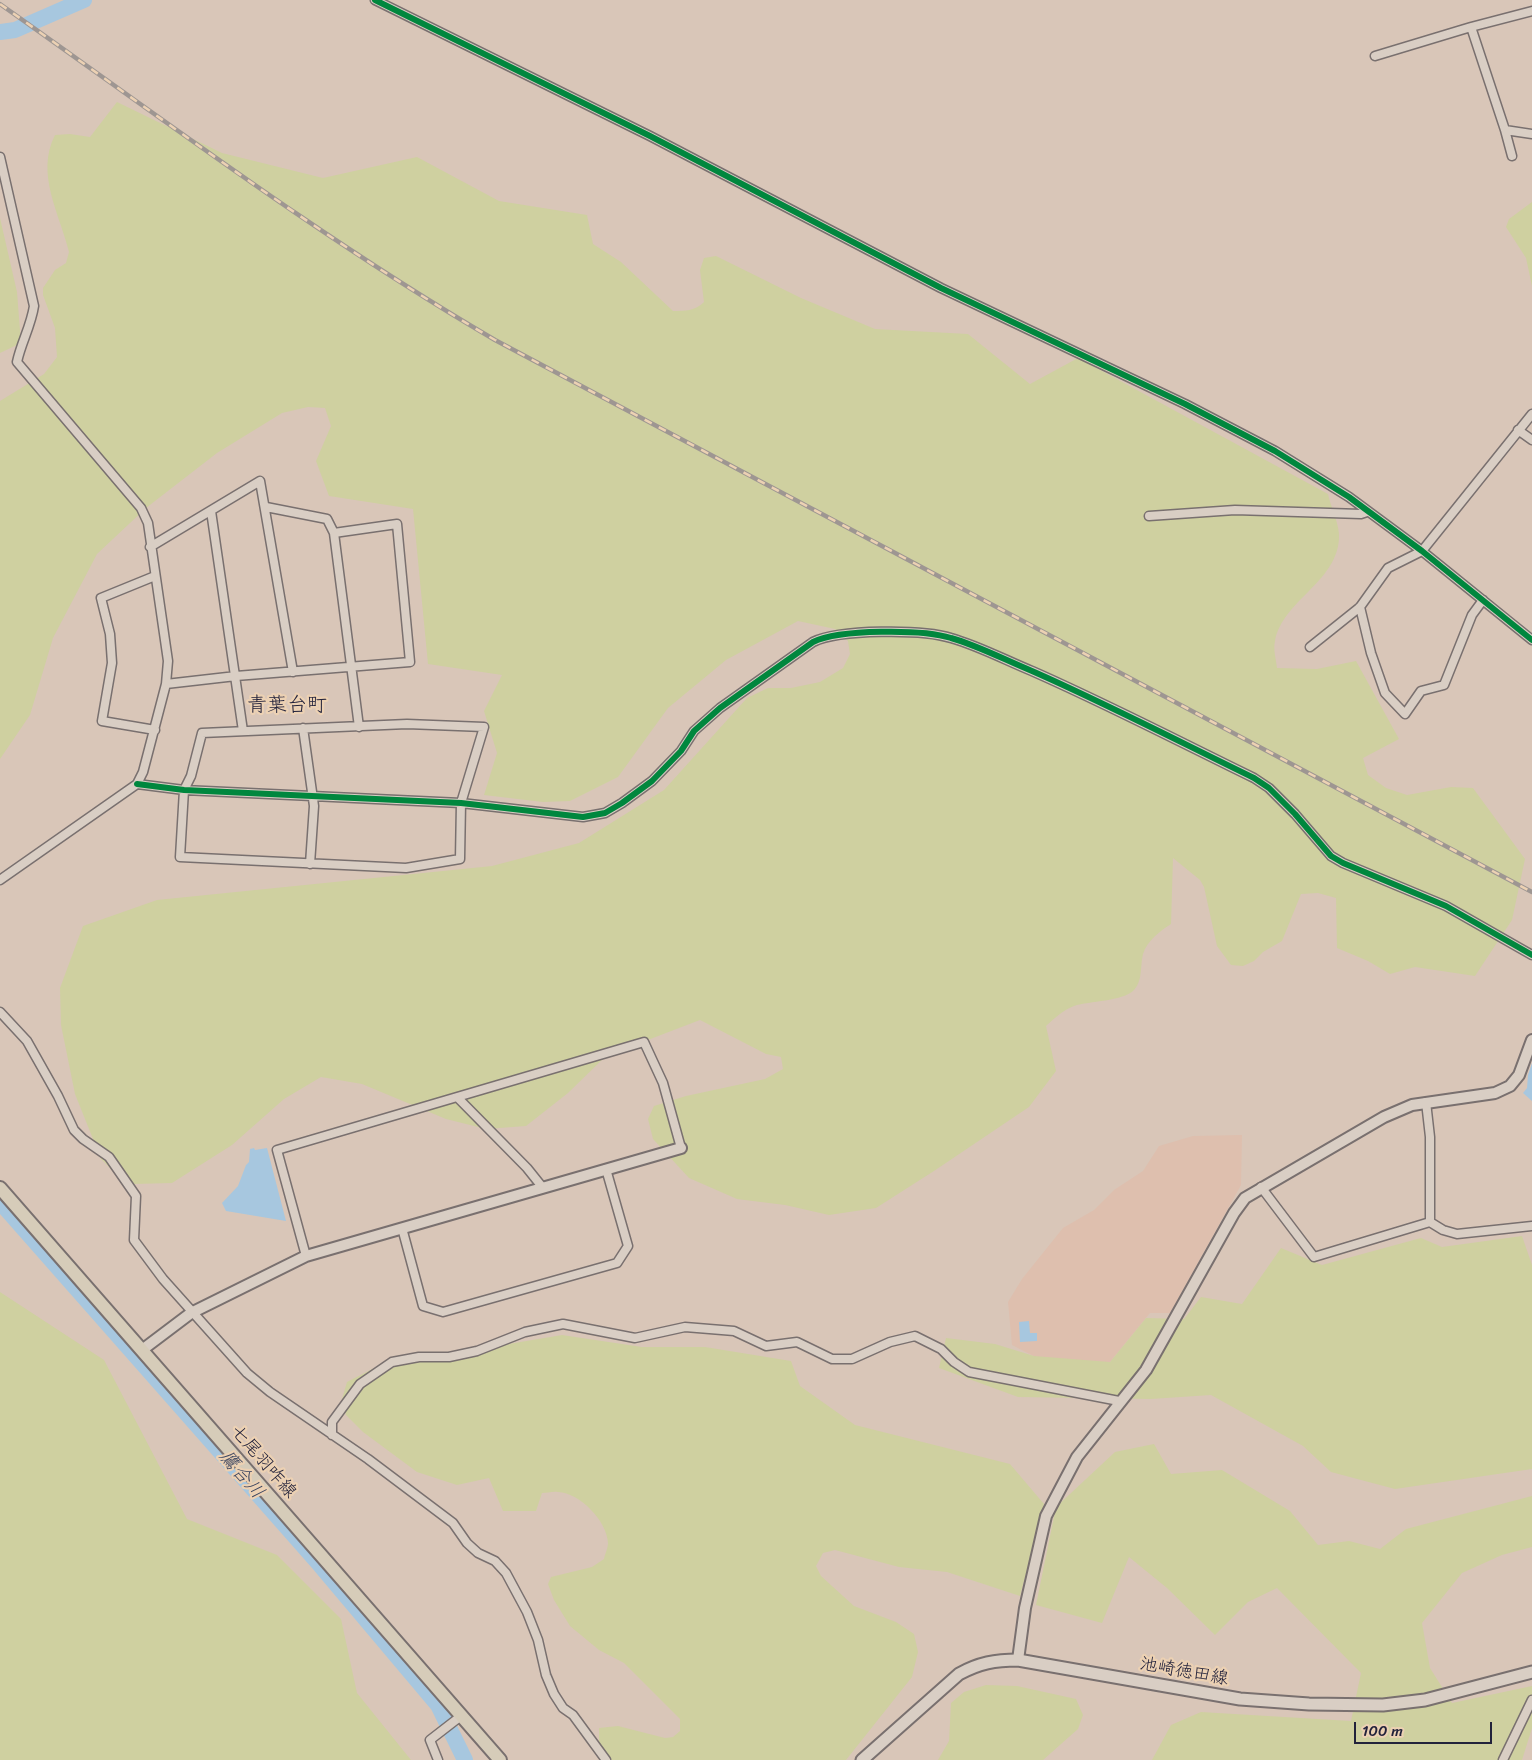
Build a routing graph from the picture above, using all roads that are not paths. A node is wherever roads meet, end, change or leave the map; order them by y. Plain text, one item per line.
1 (375, 0) edge
2 (1532, 11) edge
3 (1471, 27) junction
4 (1374, 56) dead end
5 (1505, 130) junction
6 (1532, 134) edge
7 (1512, 156) dead end
8 (0, 157) edge
9 (1532, 414) edge
10 (1518, 430) junction
11 (1532, 440) edge
12 (266, 507) junction
13 (211, 511) junction
14 (1367, 512) junction
15 (1149, 516) dead end
16 (334, 533) junction
17 (150, 547) junction
18 (1422, 551) junction
19 (155, 576) junction
20 (1483, 600) junction
21 (1360, 607) junction
22 (1532, 640) edge
23 (1310, 647) dead end
24 (351, 667) junction
25 (293, 672) junction
26 (236, 676) junction
27 (166, 684) junction
28 (359, 727) junction
29 (303, 728) junction
30 (155, 730) junction
31 (243, 731) junction
32 (137, 784) junction
33 (184, 790) junction
34 (313, 796) junction
35 (462, 803) junction
36 (310, 864) junction
37 (0, 880) edge
38 (1532, 955) edge
39 (0, 1012) edge
40 (1532, 1040) edge
41 (458, 1098) junction
42 (1426, 1102) junction
43 (681, 1148) joint
44 (606, 1169) junction
45 (1261, 1187) junction
46 (0, 1188) edge
47 (544, 1188) junction
48 (1430, 1222) junction
49 (1532, 1226) edge
50 (402, 1228) junction
51 (306, 1256) junction
52 (191, 1312) junction
53 (142, 1350) junction
54 (1119, 1402) junction
55 (332, 1435) junction
56 (1018, 1660) junction
57 (1532, 1672) edge
58 (1532, 1700) edge
59 (461, 1717) junction
60 (438, 1760) edge
61 (500, 1760) edge
62 (606, 1760) edge
63 (862, 1760) edge
64 (1503, 1760) edge

1 - 14 street
2 - 3 street
3 - 4 street
3 - 5 street
5 - 6 street
5 - 7 street
8 - 17 street
9 - 10 street
10 - 11 street
10 - 18 street
12 - 13 street
12 - 16 street
12 - 25 street
13 - 17 street
13 - 26 street
14 - 15 street
14 - 18 street
16 - 24 street
16 - 24 street
17 - 19 street
18 - 20 street
18 - 21 street
19 - 27 street
19 - 30 street
20 - 21 street
20 - 22 street
21 - 23 street
24 - 25 street
24 - 28 street
25 - 26 street
26 - 27 street
26 - 31 street
27 - 30 street
28 - 29 street
28 - 35 street
29 - 31 street
29 - 34 street
30 - 32 street
31 - 33 street
32 - 33 street
32 - 37 street
33 - 34 street
33 - 36 street
34 - 35 street
34 - 36 street
35 - 36 street
35 - 38 street
39 - 52 street
40 - 42 street
41 - 43 street
41 - 47 street
41 - 51 street
42 - 45 street
42 - 48 street
43 - 44 street
44 - 47 street
44 - 50 street
45 - 48 street
45 - 54 street
46 - 53 main road, 七尾羽咋線
47 - 50 street
48 - 49 street
50 - 51 street
51 - 52 street
52 - 53 street
52 - 55 street
53 - 59 main road, 七尾羽咋線
54 - 55 street
54 - 56 street
55 - 62 street
56 - 57 main road, 池崎徳田線
56 - 63 main road, 池崎徳田線
58 - 64 street
59 - 60 street
59 - 61 main road, 七尾羽咋線

